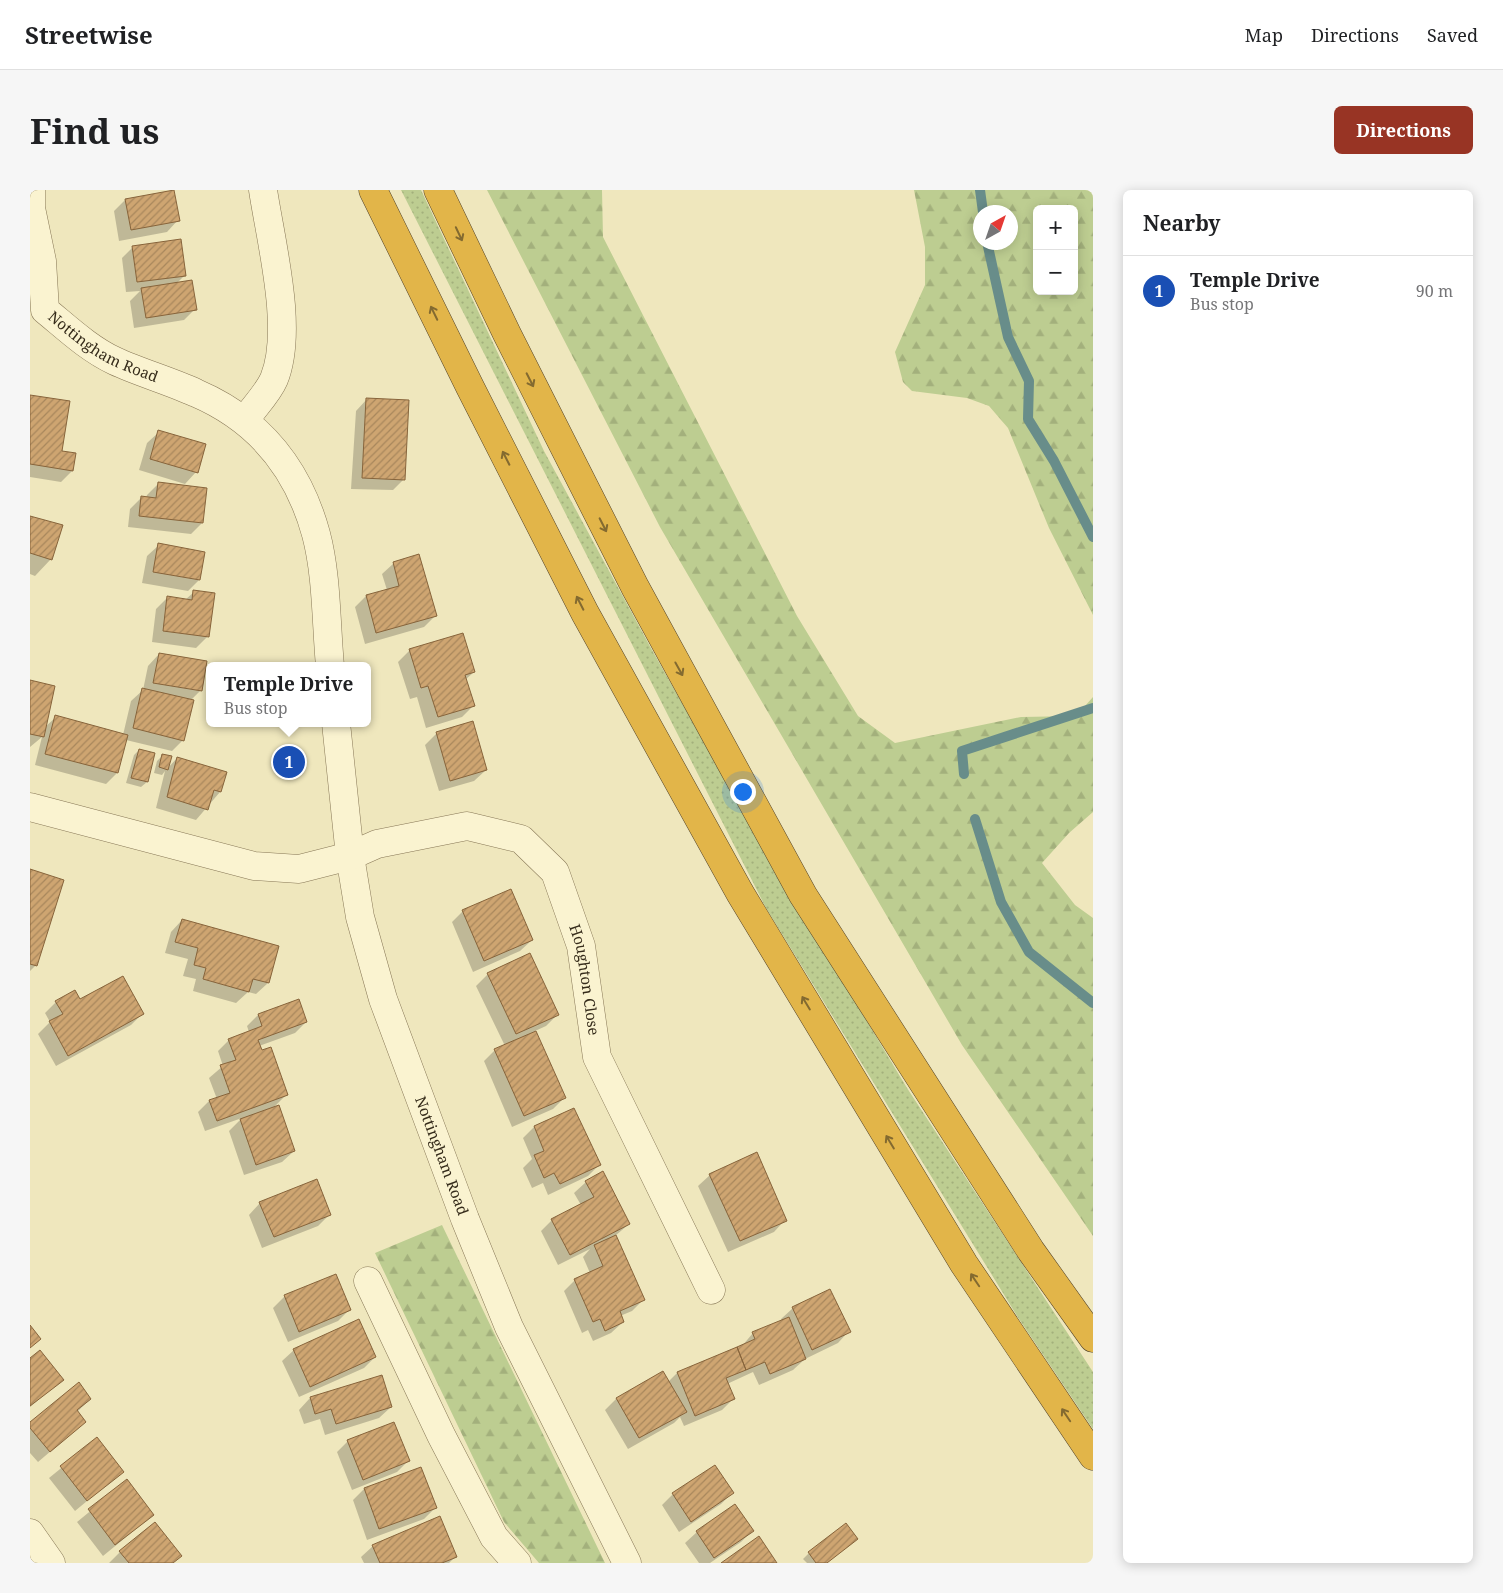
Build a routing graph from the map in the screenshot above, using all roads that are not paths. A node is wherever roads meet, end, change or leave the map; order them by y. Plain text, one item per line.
1 (31, 190) edge
2 (263, 190) edge
3 (373, 190) edge
4 (438, 190) edge
5 (38, 312) edge
6 (245, 420) junction
7 (330, 662) edge
8 (336, 727) edge
9 (30, 807) edge
10 (350, 856) junction
11 (368, 1281) dead end
12 (710, 1290) dead end
13 (1093, 1338) edge
14 (1093, 1456) edge
15 (30, 1533) edge
16 (51, 1563) edge
17 (517, 1563) edge
18 (627, 1563) edge

1 - 5 street, Nottingham Road
2 - 6 street
14 -> 3 highway
4 -> 13 highway
5 - 6 street, Nottingham Road
6 - 7 street, Nottingham Road
8 - 10 street, Nottingham Road
9 - 10 street, Houghton Close
10 - 12 street, Houghton Close
10 - 18 street, Nottingham Road
11 - 17 street
15 - 16 street

